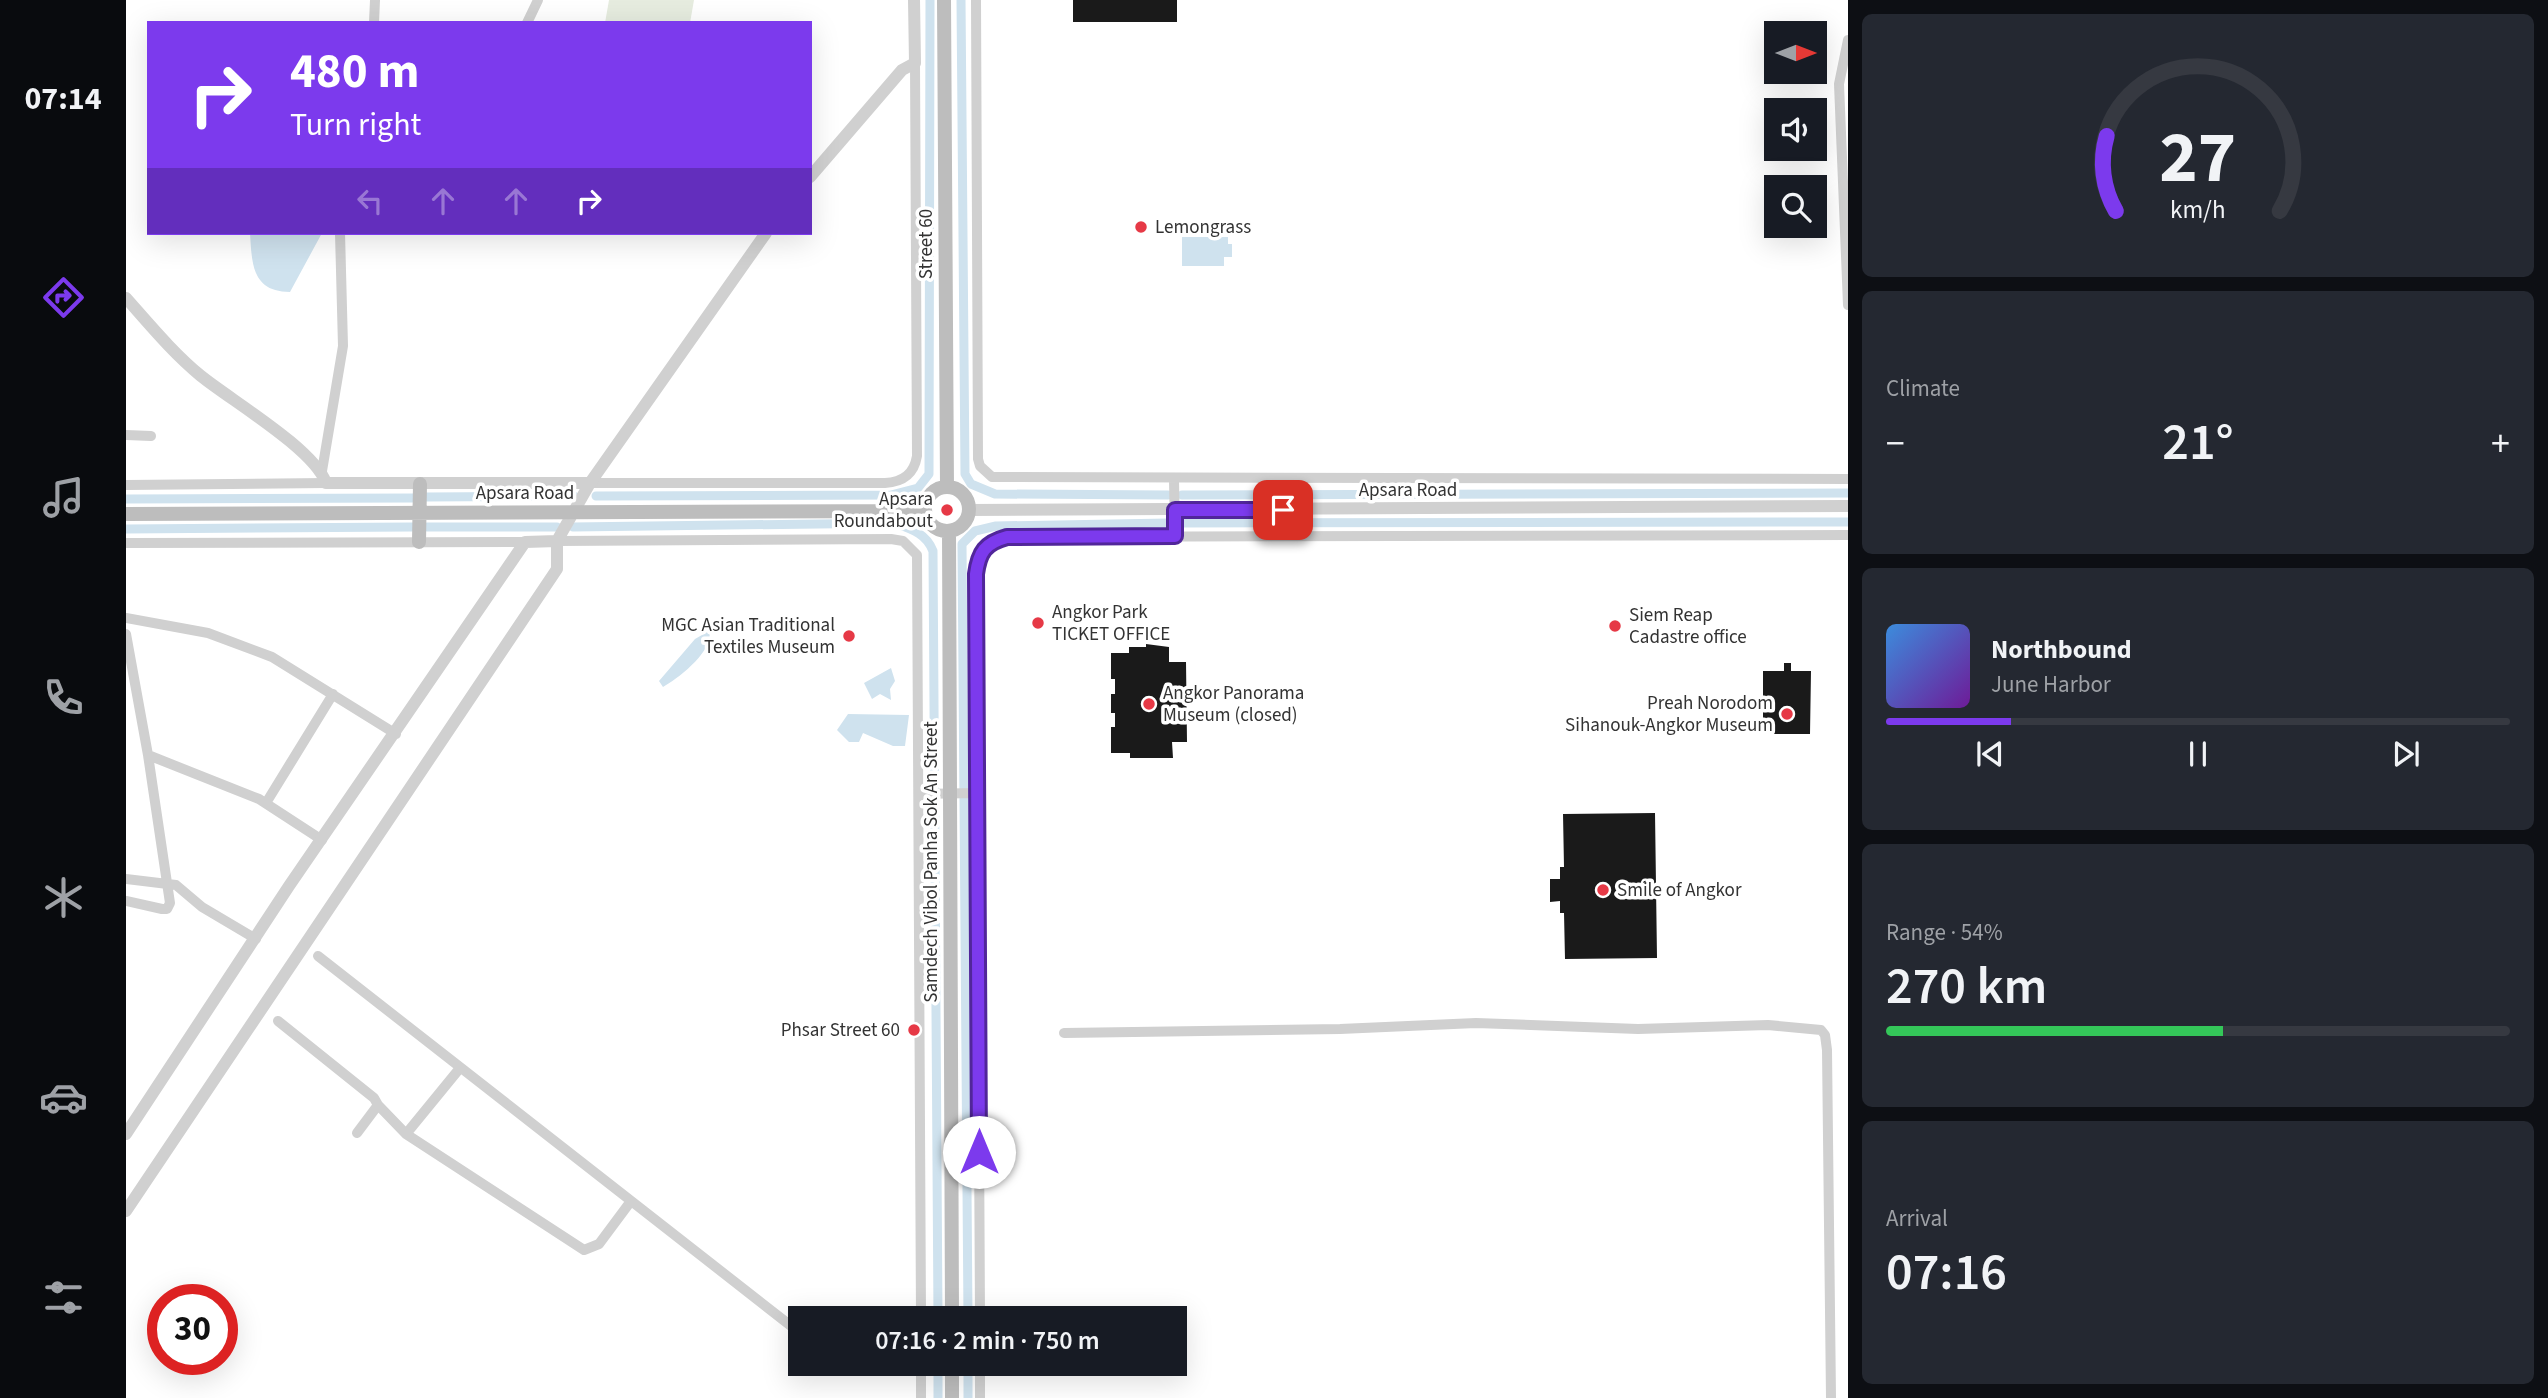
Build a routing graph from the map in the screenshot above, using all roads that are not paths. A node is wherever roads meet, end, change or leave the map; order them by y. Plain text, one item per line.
1 (376, 0) edge
2 (538, 0) edge
3 (914, 0) edge
4 (944, 0) edge
5 (976, 0) edge
6 (374, 21) edge
7 (528, 21) edge
8 (1848, 40) edge
9 (915, 63) junction
10 (812, 175) edge
11 (1846, 206) edge
12 (340, 235) edge
13 (765, 235) edge
14 (126, 298) edge
15 (1848, 305) edge
16 (126, 435) edge
17 (151, 436) dead end
18 (324, 477) junction
19 (1174, 479) junction
20 (1848, 479) edge
21 (590, 483) junction
22 (420, 484) junction
23 (126, 485) edge
24 (947, 487) junction
25 (1848, 506) edge
26 (969, 510) junction
27 (1175, 510) junction
28 (925, 511) junction
29 (573, 512) junction
30 (420, 513) junction
31 (126, 514) edge
32 (949, 531) junction
33 (1848, 535) edge
34 (1175, 536) junction
35 (525, 541) junction
36 (557, 541) junction
37 (419, 542) junction
38 (126, 544) edge
39 (126, 618) edge
40 (126, 634) edge
41 (333, 694) junction
42 (396, 734) junction
43 (148, 755) junction
44 (950, 793) junction
45 (974, 793) junction
46 (922, 794) junction
47 (266, 803) junction
48 (322, 840) junction
49 (126, 879) edge
50 (167, 884) junction
51 (126, 901) edge
52 (256, 939) junction
53 (318, 956) dead end
54 (278, 1021) dead end
55 (1064, 1033) dead end
56 (460, 1068) junction
57 (378, 1105) junction
58 (357, 1133) dead end
59 (126, 1134) edge
60 (406, 1134) junction
61 (631, 1201) junction
62 (126, 1211) edge
63 (921, 1306) edge
64 (952, 1306) edge
65 (980, 1306) edge
66 (788, 1324) edge
67 (921, 1376) edge
68 (952, 1376) edge
69 (980, 1376) edge
70 (921, 1398) edge
71 (952, 1398) edge
72 (980, 1398) edge
73 (1831, 1398) edge

1 - 6 street
2 - 7 street
3 - 9 street
4 - 24 main road, Street 60
5 - 19 street
8 - 11 street
9 - 10 street
9 - 21 street
11 - 15 street
12 - 18 street
13 - 21 street
14 - 18 street
16 - 17 street
18 - 22 street
18 - 23 street
19 - 20 street
19 - 27 street
21 - 22 street
21 - 29 street
22 - 30 main road
24 - 26 main road
24 - 28 main road
25 - 27 street, Apsara Road
26 - 27 street, Apsara Road
26 - 32 main road
27 - 34 street
28 - 29 main road, Apsara Road
28 - 32 main road
29 - 30 main road, Apsara Road
29 - 36 street
30 - 31 main road, Apsara Road
30 - 37 main road
32 - 44 main road, Samdech Vibol Panha Sok An Street
33 - 34 street
34 - 45 street
35 - 36 street
35 - 37 street
35 - 42 street
36 - 46 street
36 - 62 street
37 - 38 street
39 - 41 street
40 - 43 street
41 - 42 street
41 - 47 street
42 - 48 street
43 - 47 street
43 - 50 street
44 - 45 street
44 - 46 street
44 - 64 main road, Samdech Vibol Panha Sok An Street
45 - 65 street
46 - 63 street
47 - 48 street
48 - 52 street
49 - 50 street
50 - 51 street
50 - 52 street
52 - 59 street
53 - 56 street
54 - 57 street
55 - 73 street
56 - 60 street
56 - 61 street
57 - 58 street
57 - 60 street
60 - 61 street
61 - 66 street
67 - 70 street
68 - 71 main road
69 - 72 street

